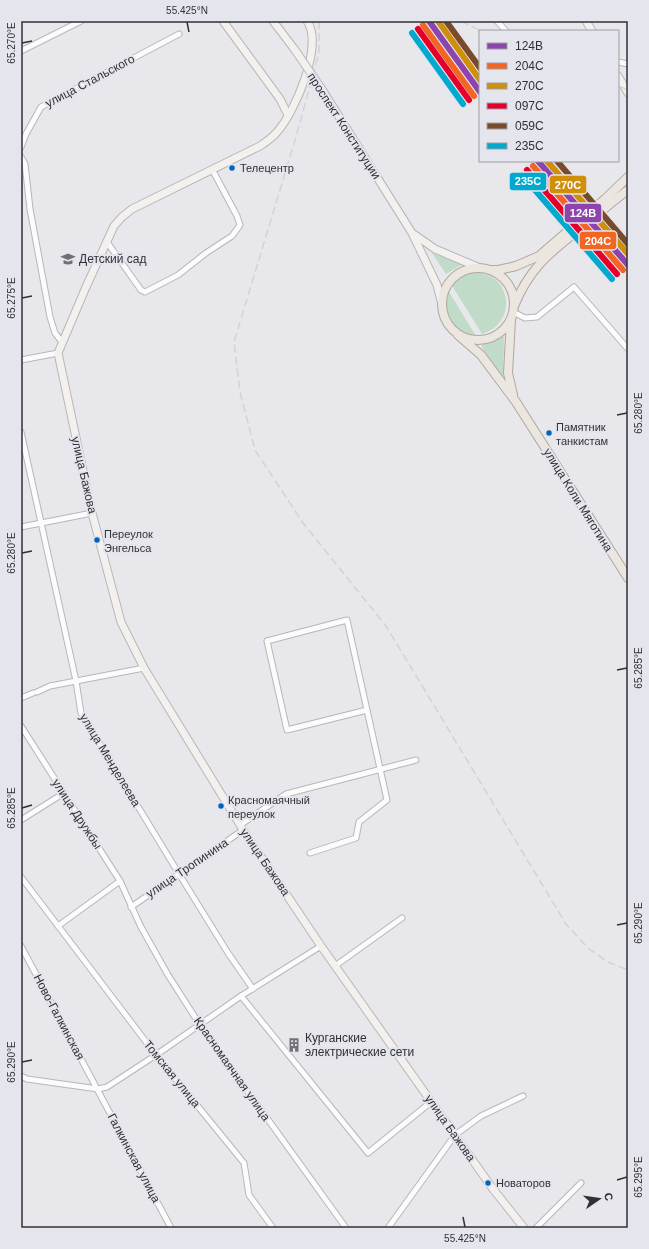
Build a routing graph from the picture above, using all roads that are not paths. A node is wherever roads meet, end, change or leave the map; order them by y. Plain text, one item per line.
1 (81, 21) edge
2 (223, 21) edge
3 (274, 21) edge
4 (307, 21) edge
5 (497, 21) edge
6 (586, 21) edge
7 (505, 30) edge
8 (591, 30) edge
9 (179, 34) dead end
10 (21, 51) edge
11 (619, 78) edge
12 (628, 93) edge
13 (288, 116) junction
14 (21, 147) edge
15 (21, 157) edge
16 (212, 169) junction
17 (628, 177) edge
18 (628, 190) edge
19 (412, 233) junction
20 (107, 242) junction
21 (484, 269) junction
22 (442, 305) junction
23 (513, 312) junction
24 (458, 335) junction
25 (62, 342) junction
26 (628, 348) edge
27 (58, 353) junction
28 (21, 360) edge
29 (516, 402) junction
30 (21, 432) edge
31 (92, 513) junction
32 (41, 522) junction
33 (21, 527) edge
34 (628, 578) edge
35 (144, 668) junction
36 (76, 681) junction
37 (21, 698) edge
38 (367, 710) junction
39 (21, 726) edge
40 (416, 760) dead end
41 (380, 769) junction
42 (64, 793) junction
43 (21, 820) edge
44 (241, 828) junction
45 (310, 853) dead end
46 (179, 874) junction
47 (21, 877) edge
48 (120, 881) junction
49 (131, 905) junction
50 (402, 918) dead end
51 (58, 926) junction
52 (21, 946) edge
53 (321, 946) junction
54 (335, 966) junction
55 (254, 989) junction
56 (241, 996) junction
57 (200, 1025) junction
58 (156, 1055) junction
59 (21, 1076) edge
60 (98, 1089) junction
61 (523, 1096) dead end
62 (431, 1102) junction
63 (455, 1135) junction
64 (581, 1183) dead end
65 (171, 1228) edge
66 (273, 1228) edge
67 (346, 1228) edge
68 (388, 1228) edge
69 (524, 1228) edge
70 (536, 1228) edge

1 - 10 street
2 - 13 main road
3 - 19 main road, проспект Конституции, bridge
4 - 13 main road
5 - 7 street
6 - 8 main road
9 - 14 street, улица Стальского
11 - 12 main road
13 - 16 main road
15 - 25 street
16 - 20 main road
16 - 20 street
17 - 21 main road
18 - 23 main road
19 - 21 main road, проспект Конституции
19 - 22 main road, проспект Конституции
20 - 25 main road
21 - 22 main road
21 - 23 main road
22 - 24 main road
23 - 24 main road
23 - 26 street
23 - 29 main road, улица Коли Мяготина
24 - 29 main road, улица Коли Мяготина
25 - 27 main road
27 - 28 street
27 - 31 main road, улица Бажова
29 - 34 main road, улица Коли Мяготина
30 - 32 street, улица Менделеева
31 - 32 street
31 - 35 main road, улица Бажова
32 - 33 street
32 - 36 street, улица Менделеева
35 - 36 street
35 - 44 main road, улица Бажова
36 - 37 street
36 - 46 street, улица Менделеева
38 - 38 street
38 - 41 street
39 - 42 street, улица Дружбы
40 - 41 street, улица Тропинина
41 - 44 street, улица Тропинина
41 - 45 street
42 - 43 street
42 - 48 street, улица Дружбы
44 - 46 street, улица Тропинина
44 - 53 main road, улица Бажова
46 - 49 street, улица Тропинина
46 - 55 street, улица Менделеева
47 - 51 street, Томская улица
48 - 49 street, улица Дружбы
48 - 51 street
49 - 57 street, Красномаячная улица
50 - 54 street
51 - 58 street, Томская улица
52 - 60 street, Ново-Галкинская
53 - 54 main road, улица Бажова
53 - 55 street
54 - 62 main road, улица Бажова
55 - 56 street
56 - 57 street
56 - 62 street
57 - 58 street
57 - 67 street, Красномаячная улица
58 - 60 street
58 - 66 street, Томская улица
59 - 60 street
60 - 65 street, Галкинская улица
61 - 63 street
62 - 63 main road, улица Бажова
63 - 68 street
63 - 69 main road, улица Бажова
64 - 70 street

